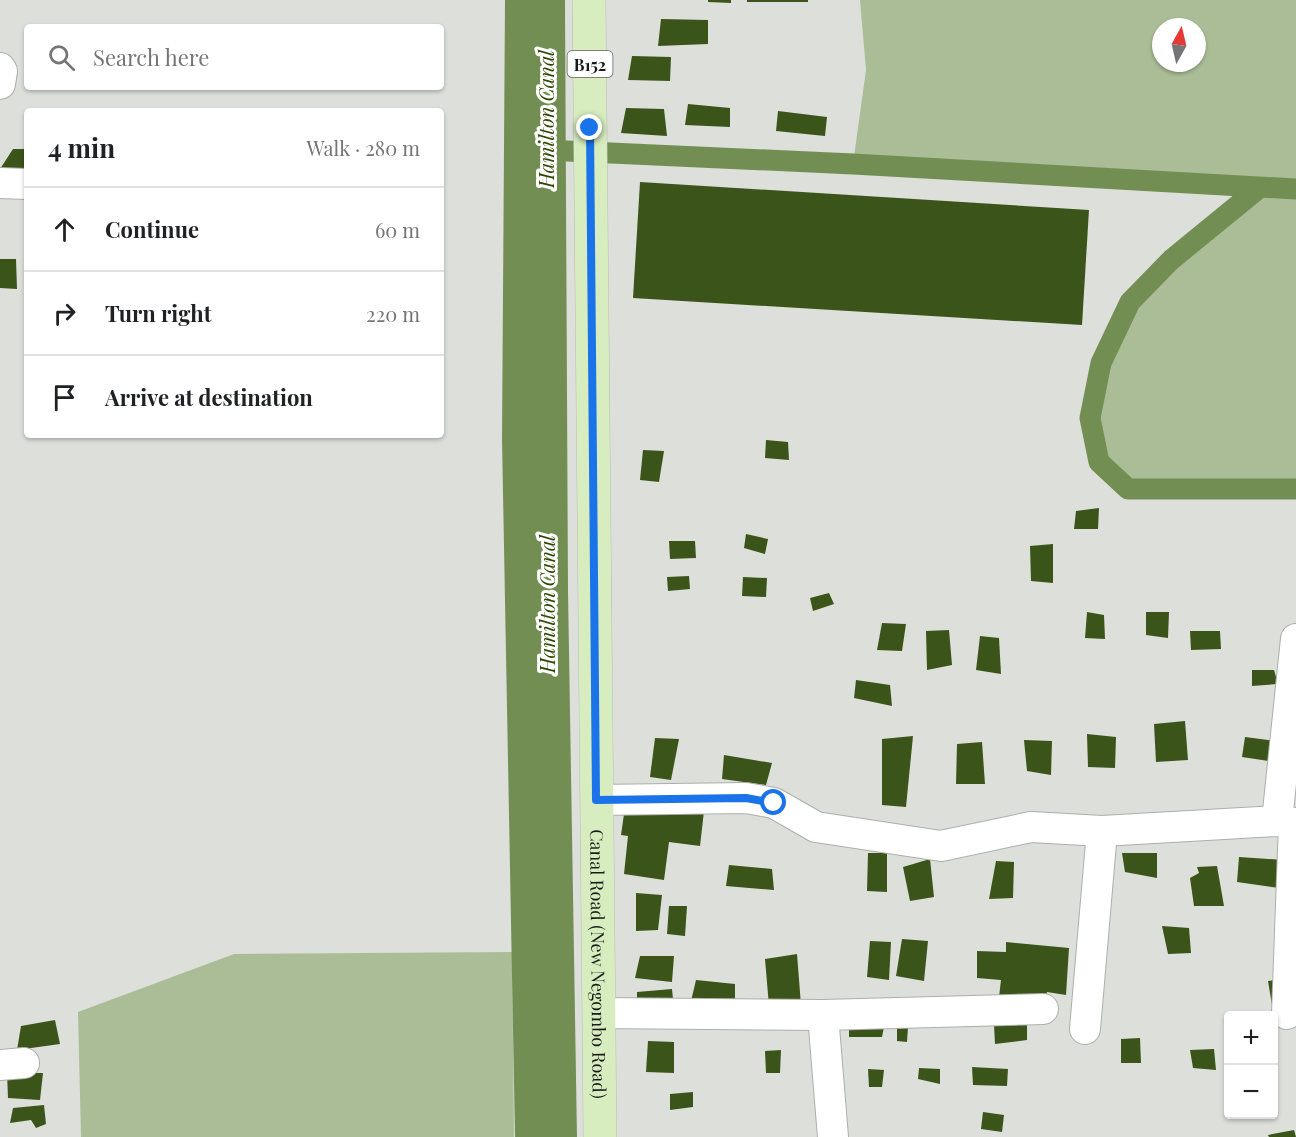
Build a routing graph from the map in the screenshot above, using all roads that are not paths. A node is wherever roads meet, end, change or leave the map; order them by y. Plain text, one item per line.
1 (589, 0) edge
2 (0, 68) edge
3 (0, 84) edge
4 (0, 183) edge
5 (24, 184) edge
6 (1296, 639) edge
7 (596, 800) junction
8 (1289, 823) edge
9 (1102, 831) junction
10 (1042, 1009) dead end
11 (598, 1013) junction
12 (1287, 1014) dead end
13 (823, 1016) junction
14 (1085, 1029) dead end
15 (600, 1137) edge
16 (833, 1137) edge

1 - 7 main road, Canal Road (New Negombo Road) / B152
2 - 3 street
4 - 5 street
6 - 8 street
7 - 9 street
7 - 11 main road, Canal Road (New Negombo Road) / B152
8 - 9 street
8 - 12 street
9 - 14 street
10 - 13 street
11 - 13 street
11 - 15 main road, Canal Road (New Negombo Road) / B152
13 - 16 street

